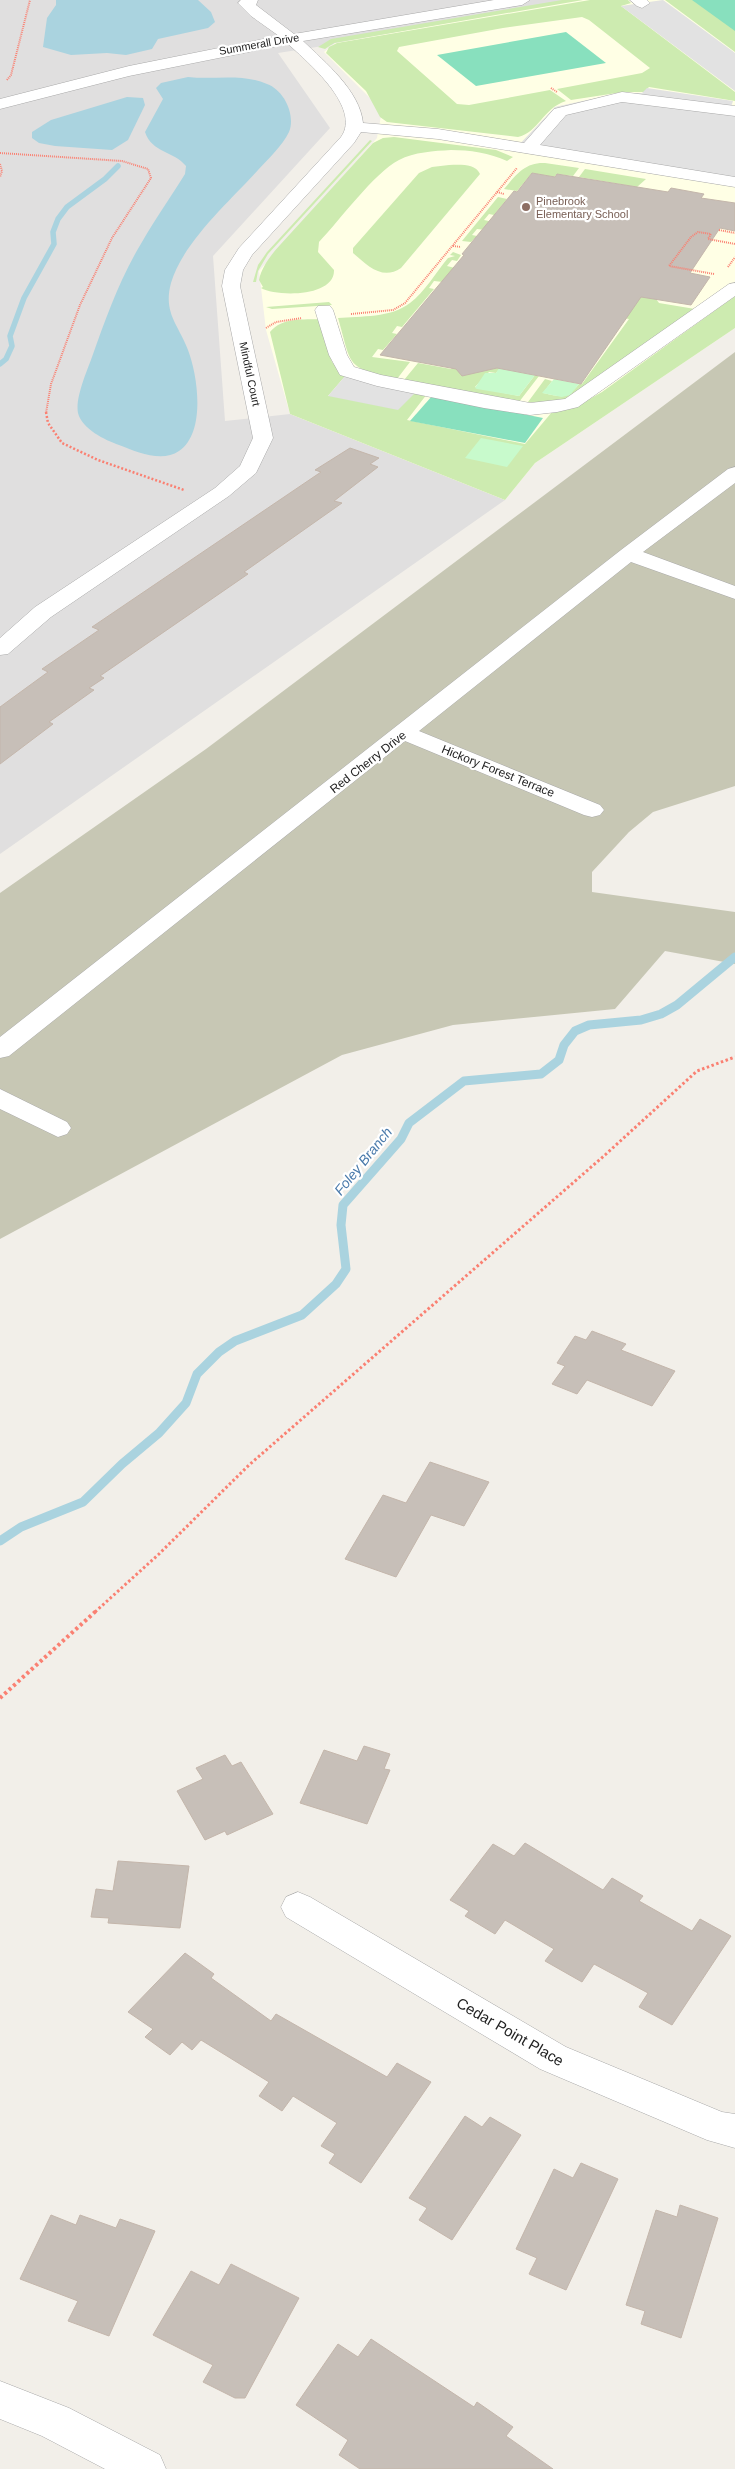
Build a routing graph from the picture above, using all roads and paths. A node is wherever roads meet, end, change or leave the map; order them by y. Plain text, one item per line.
1 (30, 0) edge
2 (250, 0) edge
3 (522, 0) edge
4 (290, 38) junction
5 (6, 81) dead end
6 (0, 104) edge
7 (735, 111) edge
8 (356, 127) junction
9 (0, 153) edge
10 (526, 156) junction
11 (0, 164) edge
12 (0, 177) edge
13 (735, 182) edge
14 (497, 192) junction
15 (504, 194) dead end
16 (718, 230) dead end
17 (735, 233) edge
18 (735, 244) edge
19 (453, 246) junction
20 (461, 247) dead end
21 (734, 259) edge
22 (728, 268) dead end
23 (729, 282) edge
24 (326, 313) junction
25 (265, 328) dead end
26 (732, 478) edge
27 (210, 499) junction
28 (628, 554) junction
29 (735, 593) edge
30 (0, 650) edge
31 (404, 733) junction
32 (592, 810) dead end
33 (0, 1050) edge
34 (735, 1057) edge
35 (0, 1098) edge
36 (58, 1128) dead end
37 (0, 1698) edge
38 (298, 1907) dead end
39 (735, 2132) edge
40 (0, 2400) edge
41 (146, 2469) edge

1 - 5 path
2 - 4 street
3 - 4 street, Summerall Drive
4 - 6 street, Summerall Drive
4 - 8 street
7 - 10 street
8 - 10 street
8 - 27 street, Mindful Court
9 - 27 path
10 - 13 street
10 - 14 path
11 - 12 path
14 - 15 path
14 - 19 path
16 - 17 path
18 - 23 path
19 - 20 path
19 - 24 path
21 - 22 path
23 - 24 street
24 - 25 path
26 - 28 street, Red Cherry Drive
27 - 30 street, Mindful Court
28 - 29 street
28 - 31 street, Red Cherry Drive
31 - 32 street, Hickory Forest Terrace
31 - 33 street, Red Cherry Drive
34 - 37 path
35 - 36 street
38 - 39 street, Cedar Point Place
40 - 41 street

